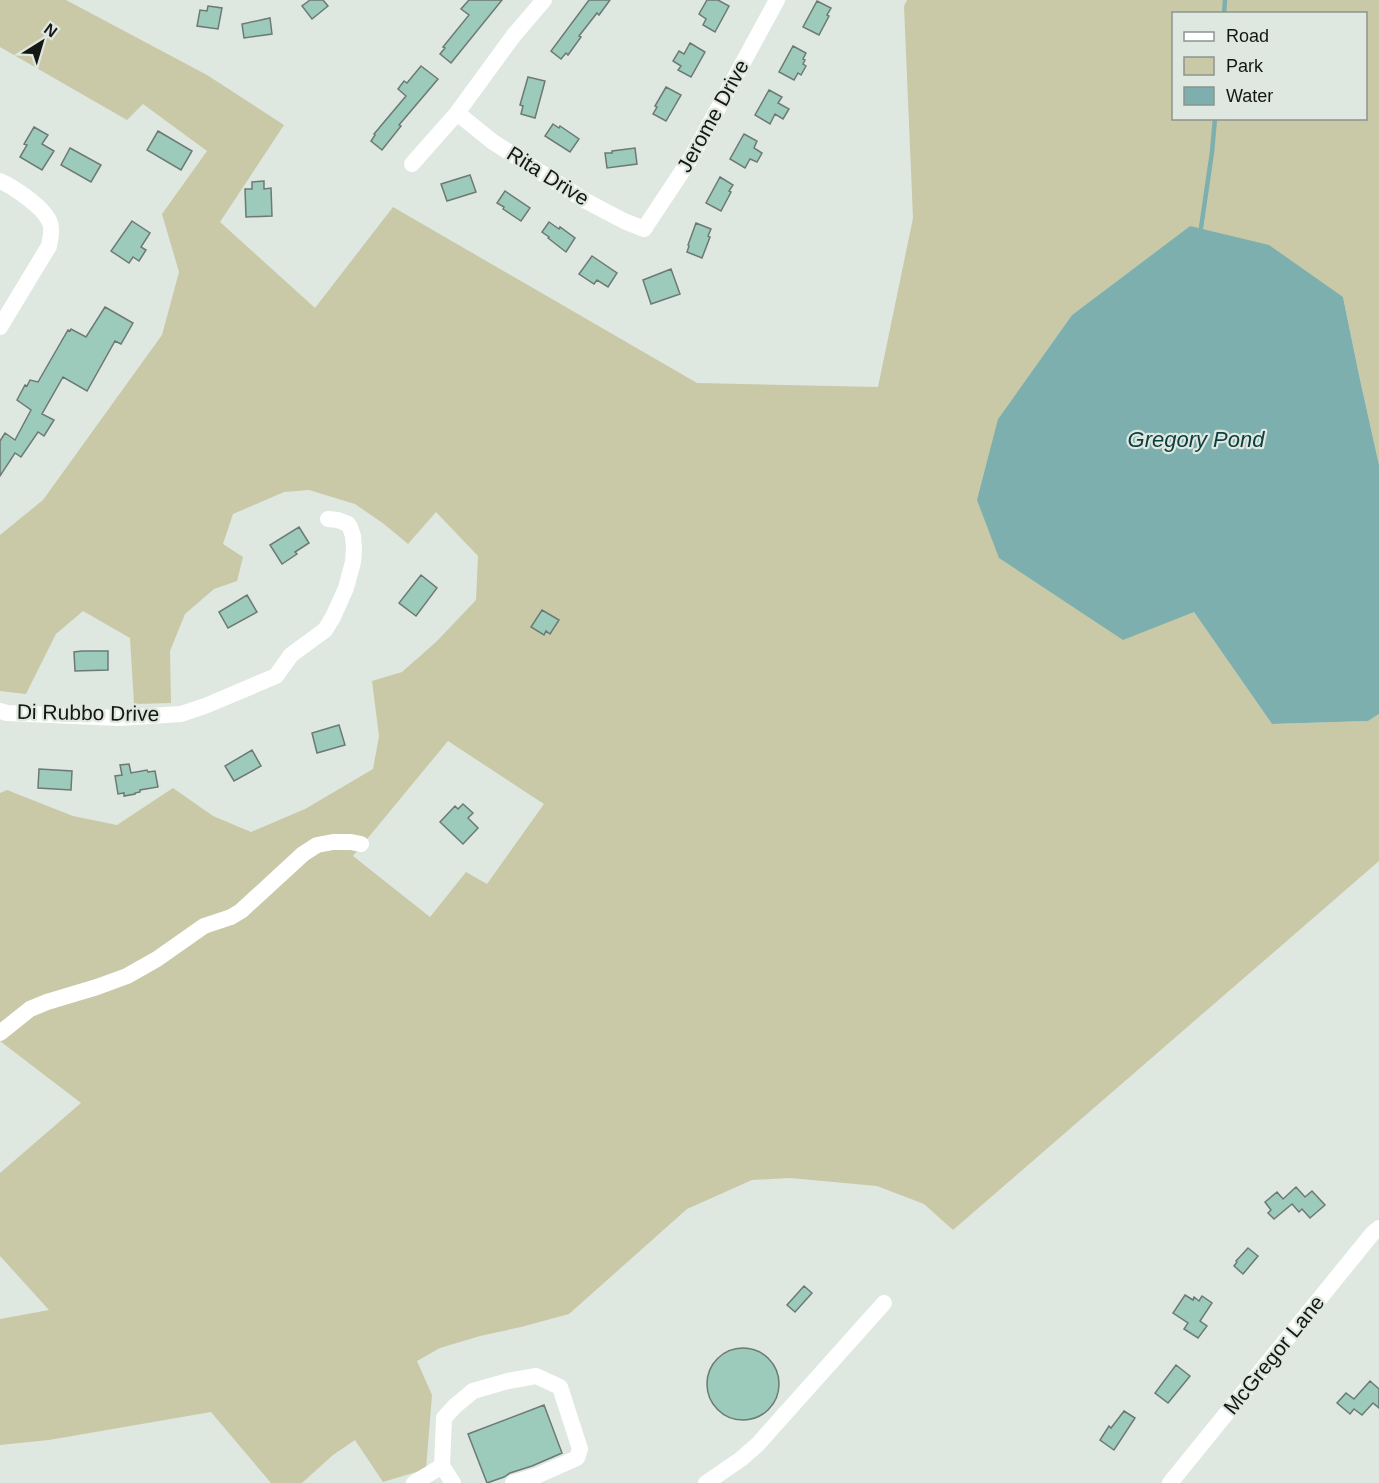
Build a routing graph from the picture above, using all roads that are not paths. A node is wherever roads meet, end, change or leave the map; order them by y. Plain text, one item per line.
1 (544, 0) edge
2 (777, 0) edge
3 (457, 114) junction
4 (412, 164) dead end
5 (0, 181) edge
6 (644, 229) joint
7 (0, 327) edge
8 (327, 519) dead end
9 (0, 711) edge
10 (361, 844) dead end
11 (0, 1033) edge
12 (1379, 1228) edge
13 (884, 1303) dead end
14 (442, 1466) junction
15 (414, 1483) edge
16 (453, 1483) edge
17 (513, 1483) edge
18 (706, 1483) edge
19 (1170, 1483) edge

1 - 3 street
2 - 6 street, Jerome Drive
3 - 4 street
3 - 6 street, Rita Drive
5 - 7 street
8 - 9 street, Di Rubbo Drive
10 - 11 street
12 - 19 street, McGregor Lane
13 - 18 street
14 - 15 street
14 - 16 street
14 - 17 street

